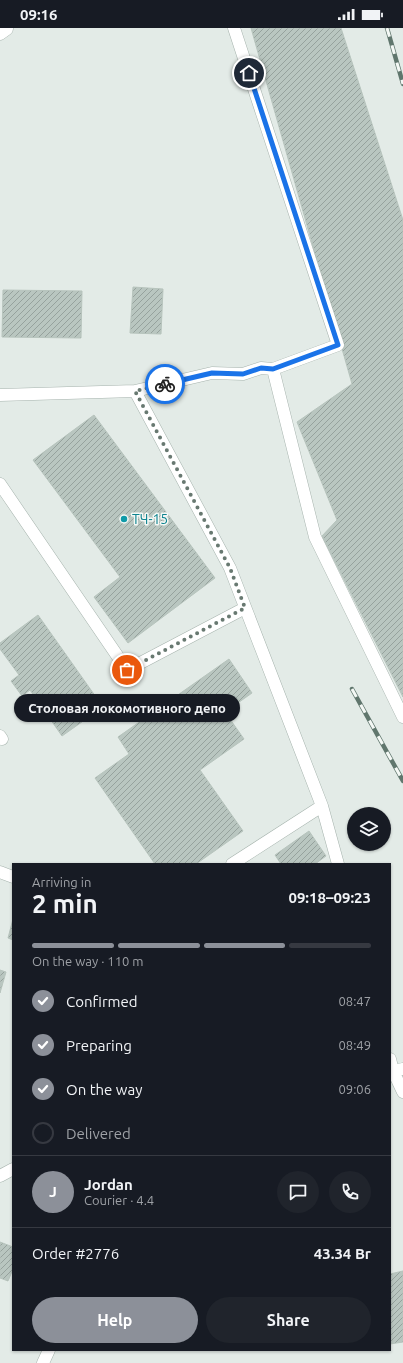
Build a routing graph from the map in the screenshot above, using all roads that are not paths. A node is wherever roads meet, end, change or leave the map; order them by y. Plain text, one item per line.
1 (7, 28) edge
2 (234, 28) edge
3 (0, 34) edge
4 (273, 369) junction
5 (135, 391) junction
6 (0, 395) edge
7 (0, 484) edge
8 (245, 608) junction
9 (403, 717) edge
10 (322, 806) junction
11 (234, 863) edge
12 (338, 863) edge
13 (0, 872) edge
14 (12, 877) edge
15 (395, 1070) edge
16 (403, 1092) edge
17 (12, 1169) edge
18 (0, 1176) edge
19 (49, 1351) edge
20 (43, 1363) edge

1 - 3 street
2 - 4 street
4 - 5 street
4 - 9 street
5 - 6 street
5 - 8 street
7 - 8 street
8 - 10 street
10 - 11 street
10 - 12 street
13 - 14 street
15 - 16 street
17 - 18 street
19 - 20 street

